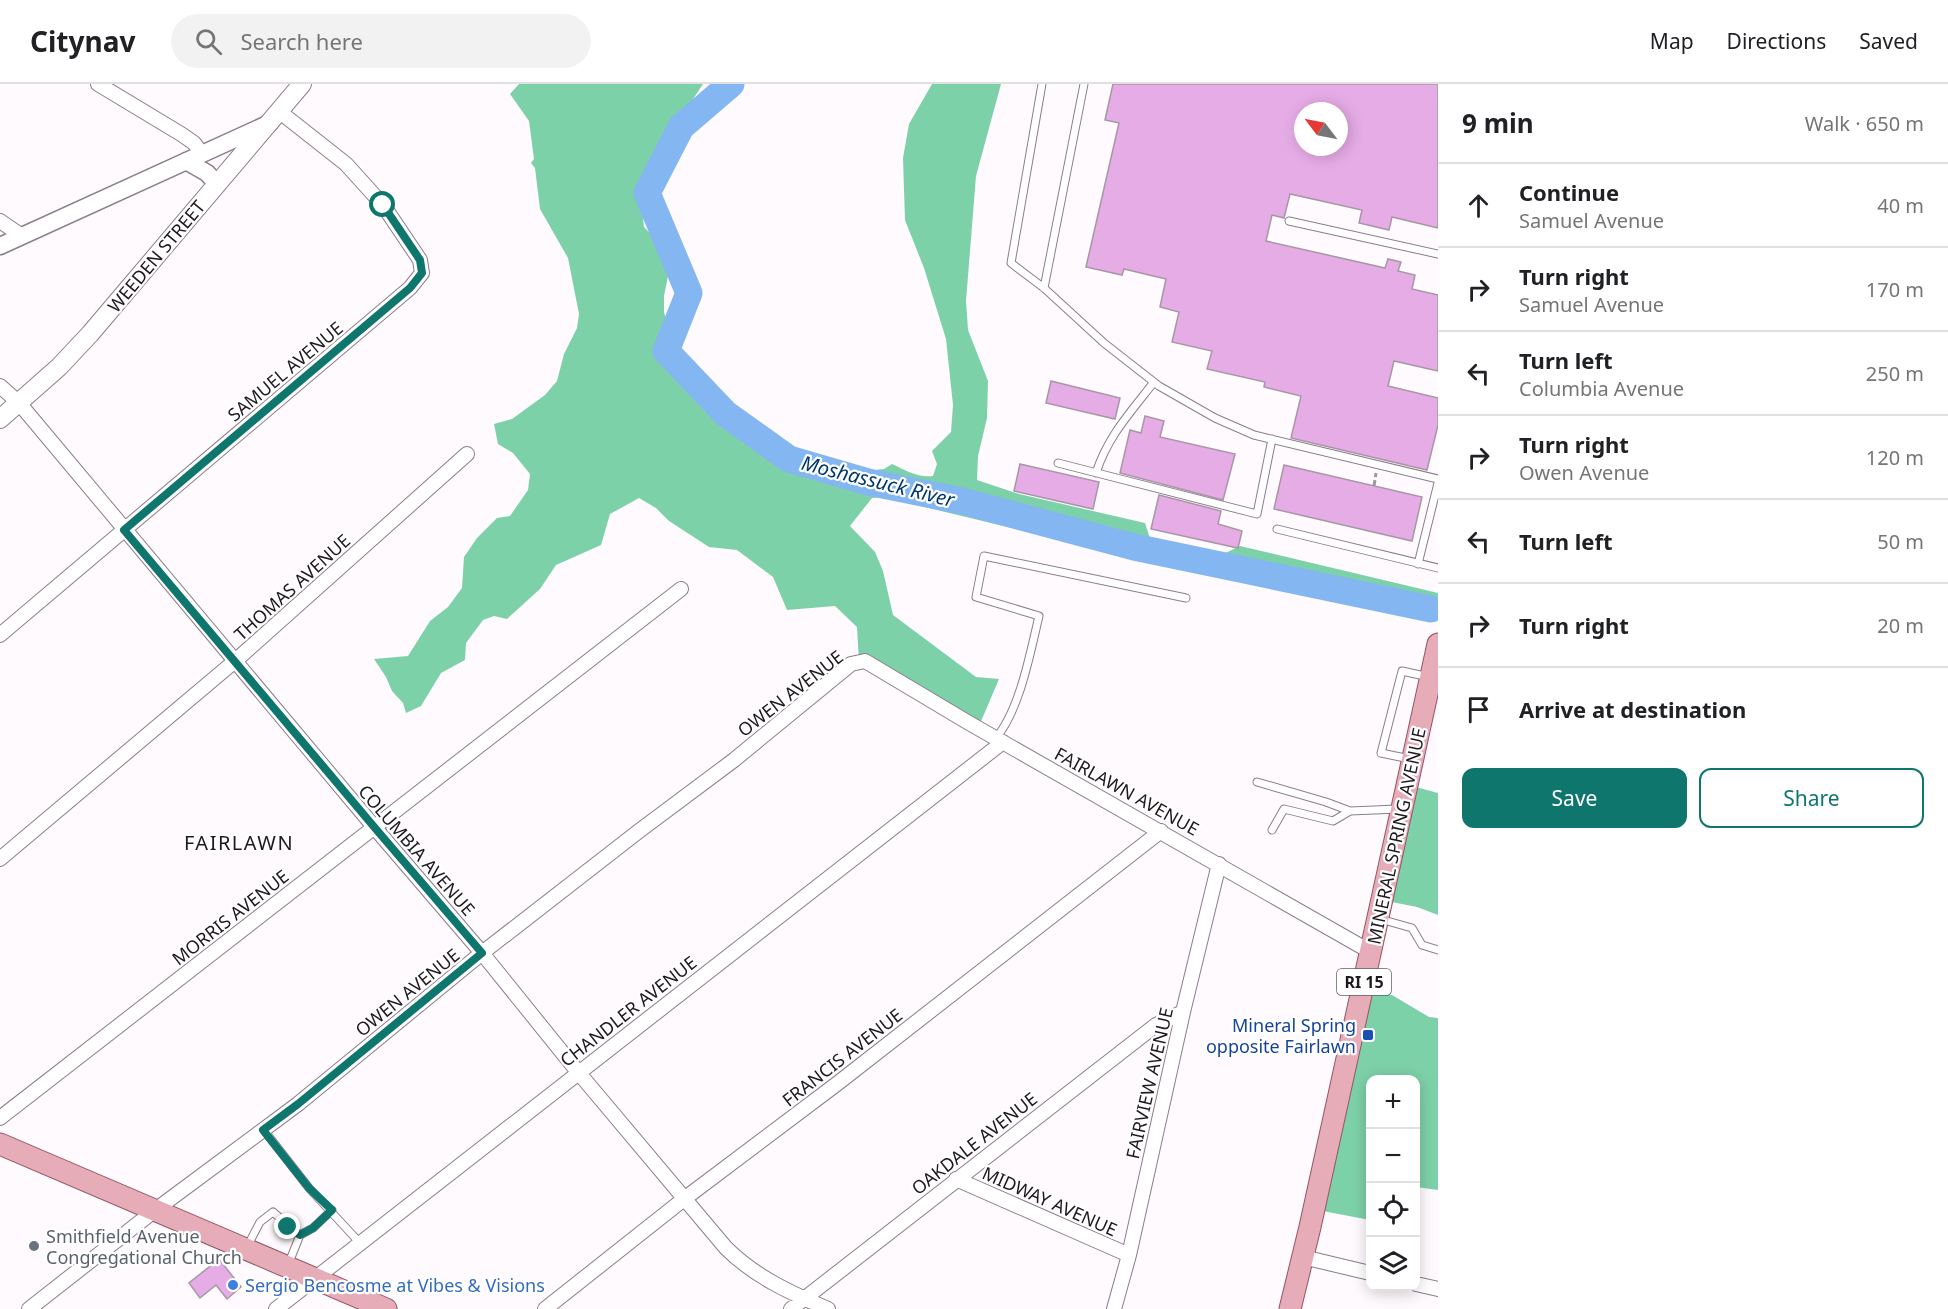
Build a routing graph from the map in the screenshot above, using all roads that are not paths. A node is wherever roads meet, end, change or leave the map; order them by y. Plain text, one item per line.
1 (98, 84) edge
2 (302, 84) edge
3 (1042, 84) edge
4 (1084, 84) edge
5 (275, 117) junction
6 (202, 154) junction
7 (186, 161) junction
8 (218, 184) junction
9 (0, 221) edge
10 (1289, 221) dead end
11 (22, 236) junction
12 (0, 246) edge
13 (1438, 254) edge
14 (1044, 288) junction
15 (1154, 382) junction
16 (0, 386) edge
17 (19, 403) junction
18 (0, 419) edge
19 (1272, 440) junction
20 (467, 454) dead end
21 (1058, 463) dead end
22 (1096, 473) junction
23 (1438, 481) edge
24 (1277, 529) dead end
25 (124, 530) junction
26 (1418, 564) junction
27 (1438, 568) edge
28 (681, 589) dead end
29 (1186, 598) dead end
30 (0, 635) edge
31 (1437, 652) edge
32 (235, 661) junction
33 (865, 662) joint
34 (1431, 677) junction
35 (999, 740) junction
36 (1414, 760) junction
37 (1257, 782) dead end
38 (1403, 808) junction
39 (1350, 812) junction
40 (375, 828) junction
41 (1272, 830) dead end
42 (1161, 831) junction
43 (0, 859) edge
44 (1219, 864) junction
45 (1378, 918) junction
46 (1438, 950) edge
47 (1371, 952) junction
48 (482, 953) junction
49 (1183, 1012) junction
50 (578, 1072) junction
51 (0, 1118) edge
52 (263, 1130) junction
53 (0, 1144) edge
54 (956, 1179) junction
55 (684, 1199) junction
56 (154, 1210) junction
57 (332, 1210) junction
58 (300, 1235) junction
59 (360, 1243) junction
60 (245, 1250) junction
61 (1129, 1255) junction
62 (1303, 1257) junction
63 (287, 1267) junction
64 (1366, 1272) edge
65 (315, 1279) junction
66 (1420, 1285) edge
67 (1438, 1289) edge
68 (804, 1299) junction
69 (29, 1309) edge
70 (276, 1309) edge
71 (386, 1309) edge
72 (544, 1309) edge
73 (791, 1309) edge
74 (828, 1309) edge
75 (1114, 1309) edge
76 (1290, 1309) edge

1 - 6 street
2 - 5 main road, WEEDEN STREET
3 - 14 lane
4 - 14 lane
5 - 6 street
5 - 8 main road, WEEDEN STREET
5 - 25 street, SAMUEL AVENUE
6 - 7 street
7 - 8 street
7 - 11 street
8 - 17 main road, WEEDEN STREET
9 - 11 street
10 - 13 lane
11 - 12 street
14 - 15 lane
15 - 19 lane
15 - 22 lane
16 - 17 street, COLUMBIA AVENUE
17 - 18 main road, WEEDEN STREET
17 - 25 street, COLUMBIA AVENUE
19 - 22 lane
19 - 23 lane
20 - 32 street, THOMAS AVENUE
21 - 22 lane
23 - 26 lane
24 - 26 lane
25 - 30 street, SAMUEL AVENUE
25 - 32 street, COLUMBIA AVENUE
26 - 27 lane
28 - 40 street, MORRIS AVENUE
29 - 35 lane
31 - 34 main road, MINERAL SPRING AVENUE / RI 15
32 - 40 street, COLUMBIA AVENUE
32 - 43 street, THOMAS AVENUE
33 - 35 street, FAIRLAWN AVENUE
33 - 48 street, OWEN AVENUE
34 - 36 main road, MINERAL SPRING AVENUE / RI 15
34 - 36 lane
35 - 42 street, FAIRLAWN AVENUE
35 - 50 street, CHANDLER AVENUE
36 - 38 main road, MINERAL SPRING AVENUE / RI 15
37 - 39 lane
38 - 39 lane
38 - 45 main road, MINERAL SPRING AVENUE / RI 15
39 - 41 lane
40 - 48 street, COLUMBIA AVENUE
40 - 51 street, MORRIS AVENUE
42 - 44 street, FAIRLAWN AVENUE
42 - 55 street, FRANCIS AVENUE
44 - 47 street, FAIRLAWN AVENUE
44 - 49 street, FAIRVIEW AVENUE
45 - 46 lane
45 - 47 main road, MINERAL SPRING AVENUE / RI 15
47 - 62 main road, MINERAL SPRING AVENUE / RI 15
48 - 50 street, COLUMBIA AVENUE
48 - 52 street, OWEN AVENUE
49 - 54 street, OAKDALE AVENUE
49 - 61 street, FAIRVIEW AVENUE
50 - 55 street, COLUMBIA AVENUE
50 - 59 street, CHANDLER AVENUE
52 - 56 street, OWEN AVENUE
52 - 57 lane
53 - 56 main road
54 - 61 street, MIDWAY AVENUE
54 - 68 street, OAKDALE AVENUE
55 - 68 street, COLUMBIA AVENUE
55 - 72 street, FRANCIS AVENUE
56 - 60 main road
56 - 69 street, OWEN AVENUE
57 - 58 lane
57 - 59 lane
58 - 60 lane
58 - 63 lane
59 - 65 street, CHANDLER AVENUE
60 - 63 main road
61 - 75 street, FAIRVIEW AVENUE
62 - 64 street
62 - 76 main road, MINERAL SPRING AVENUE / RI 15
63 - 65 main road
65 - 70 street, CHANDLER AVENUE
65 - 71 main road
66 - 67 street
68 - 73 street, OAKDALE AVENUE
68 - 74 street, COLUMBIA AVENUE

